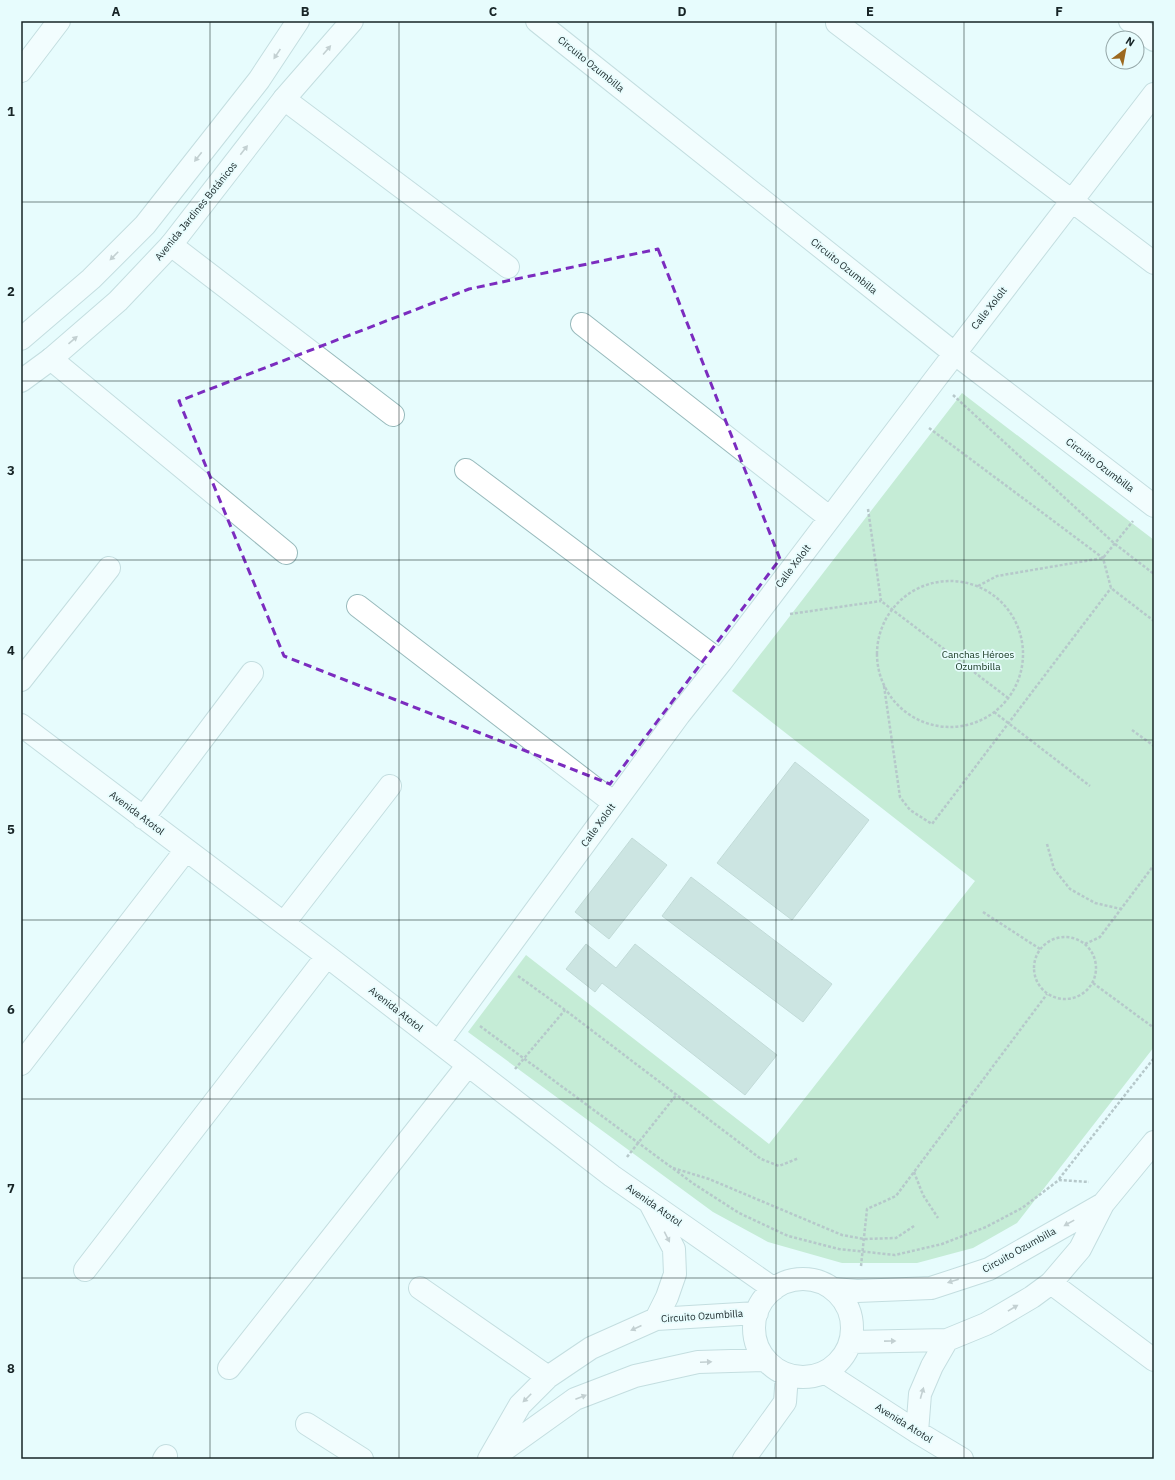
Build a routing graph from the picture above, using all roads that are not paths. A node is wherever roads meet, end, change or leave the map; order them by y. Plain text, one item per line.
1 (59, 21) edge
2 (298, 21) edge
3 (352, 21) edge
4 (537, 21) edge
5 (1130, 21) edge
6 (837, 23) dead end
7 (1154, 40) edge
8 (21, 71) edge
9 (1154, 94) edge
10 (284, 99) junction
11 (1072, 201) junction
12 (171, 245) junction
13 (1154, 263) edge
14 (508, 267) dead end
15 (582, 324) dead end
16 (21, 339) edge
17 (954, 354) junction
18 (51, 359) junction
19 (21, 381) edge
20 (393, 415) dead end
21 (466, 470) dead end
22 (1151, 504) edge
23 (830, 518) junction
24 (286, 552) dead end
25 (109, 568) dead end
26 (358, 606) dead end
27 (721, 662) junction
28 (252, 673) dead end
29 (21, 680) edge
30 (23, 731) edge
31 (390, 786) dead end
32 (614, 803) junction
33 (143, 818) junction
34 (186, 850) junction
35 (284, 923) junction
36 (327, 956) junction
37 (439, 1042) junction
38 (21, 1064) edge
39 (468, 1065) junction
40 (1154, 1142) edge
41 (650, 1202) junction
42 (1103, 1204) junction
43 (85, 1270) dead end
44 (1051, 1283) junction
45 (420, 1288) dead end
46 (774, 1289) junction
47 (834, 1289) junction
48 (756, 1313) junction
49 (656, 1319) junction
50 (947, 1340) junction
51 (851, 1342) junction
52 (766, 1360) junction
53 (1154, 1360) edge
54 (229, 1368) dead end
55 (826, 1373) junction
56 (787, 1375) junction
57 (548, 1377) junction
58 (307, 1424) dead end
59 (917, 1432) junction
60 (362, 1459) edge
61 (490, 1459) edge
62 (744, 1459) edge
63 (962, 1459) edge

1 - 8 street
2 -> 16 street
10 -> 3 street, Avenida Jardines Botánicos
4 - 17 street, Circuito Ozumbilla
5 - 7 street
6 - 11 street
9 - 11 street, Calle Xololt
12 -> 10 street, Avenida Jardines Botánicos
10 - 14 street
11 - 13 street
11 - 17 street, Calle Xololt
18 -> 12 street, Avenida Jardines Botánicos
12 - 20 street
15 - 23 street
17 - 22 street, Circuito Ozumbilla
17 - 23 street, Calle Xololt
18 - 19 street, Avenida Jardines Botánicos
18 - 24 street
21 - 27 street
23 - 27 street, Calle Xololt
25 - 29 street
26 - 32 street
27 - 32 street, Calle Xololt
28 - 33 street
30 - 33 street, Avenida Atotol
31 - 35 street
32 - 37 street, Calle Xololt
33 - 34 street, Avenida Atotol
34 - 35 street, Avenida Atotol
34 - 38 street
35 - 36 street, Avenida Atotol
36 - 37 street, Avenida Atotol
36 - 43 street
37 - 39 street, Avenida Atotol
39 - 41 street, Avenida Atotol
39 - 54 street
40 - 42 street, Circuito Ozumbilla
41 - 46 street, Avenida Atotol
41 -> 49 street
42 - 44 street, Circuito Ozumbilla
42 -> 47 street, Circuito Ozumbilla
50 -> 44 street, Circuito Ozumbilla
44 - 53 street
45 - 57 street
46 - 47 street
46 - 48 street
47 - 51 street
48 - 49 street, Circuito Ozumbilla
48 - 52 street
49 -> 57 street, Circuito Ozumbilla
51 -> 50 street, Circuito Ozumbilla
59 -> 50 street
51 - 55 street
52 - 56 street
61 -> 52 street, Circuito Ozumbilla
55 - 56 street
55 - 59 street, Avenida Atotol
56 - 62 street
57 -> 61 street, Circuito Ozumbilla
58 - 60 street
59 - 63 street, Avenida Atotol

